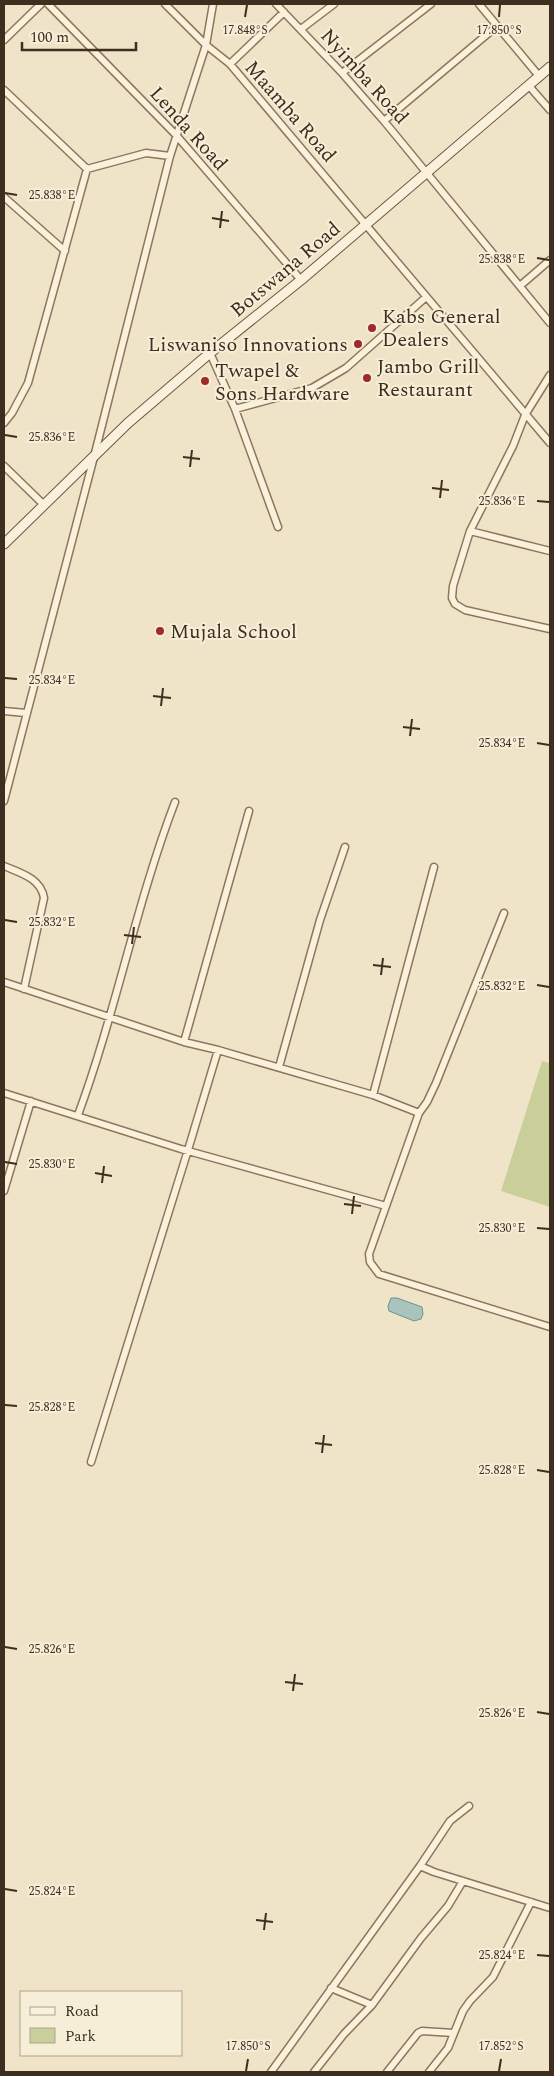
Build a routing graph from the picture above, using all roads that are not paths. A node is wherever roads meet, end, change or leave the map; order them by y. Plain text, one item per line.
1 (41, 4) edge
2 (48, 4) edge
3 (165, 4) edge
4 (214, 4) edge
5 (276, 4) edge
6 (334, 4) edge
7 (431, 4) edge
8 (479, 4) edge
9 (284, 12) junction
10 (497, 26) junction
11 (301, 29) junction
12 (4, 40) edge
13 (206, 45) junction
14 (230, 64) junction
15 (550, 67) edge
16 (342, 72) junction
17 (539, 76) junction
18 (529, 86) junction
19 (4, 90) edge
20 (550, 110) edge
21 (384, 120) junction
22 (176, 135) junction
23 (170, 156) junction
24 (87, 169) junction
25 (426, 173) junction
26 (4, 199) edge
27 (366, 224) junction
28 (65, 251) junction
29 (550, 260) edge
30 (301, 280) junction
31 (521, 285) junction
32 (425, 298) junction
33 (550, 323) edge
34 (210, 353) junction
35 (550, 375) edge
36 (234, 410) junction
37 (525, 415) junction
38 (4, 423) edge
39 (550, 444) edge
40 (95, 453) junction
41 (4, 466) edge
42 (43, 504) junction
43 (278, 527) dead end
44 (470, 530) junction
45 (4, 544) edge
46 (550, 551) edge
47 (550, 629) edge
48 (4, 711) edge
49 (26, 713) junction
50 (4, 802) edge
51 (175, 802) dead end
52 (249, 810) dead end
53 (345, 847) dead end
54 (4, 866) edge
55 (434, 867) dead end
56 (504, 913) dead end
57 (4, 982) edge
58 (24, 989) junction
59 (110, 1016) junction
60 (184, 1042) junction
61 (218, 1050) junction
62 (279, 1067) junction
63 (4, 1093) edge
64 (373, 1095) junction
65 (32, 1101) junction
66 (419, 1113) junction
67 (78, 1115) junction
68 (188, 1150) junction
69 (4, 1191) edge
70 (386, 1206) junction
71 (550, 1327) edge
72 (91, 1462) dead end
73 (469, 1806) dead end
74 (420, 1866) junction
75 (463, 1881) junction
76 (531, 1902) junction
77 (550, 1908) edge
78 (332, 1988) junction
79 (372, 2004) junction
80 (454, 2033) junction
81 (271, 2072) edge
82 (314, 2072) edge
83 (387, 2072) edge
84 (429, 2072) edge

1 - 12 street
2 - 22 street, Lenda Road
3 - 13 street, Maamba Road
4 - 13 street
5 - 9 street, Nyimba Road
6 - 11 street
7 - 16 street
8 - 10 street
9 - 11 street, Nyimba Road
9 - 14 street
10 - 17 street
10 - 21 street
11 - 16 street, Nyimba Road
13 - 14 street, Maamba Road
13 - 22 street
14 - 27 street, Maamba Road
15 - 17 street, Botswana Road
16 - 21 street, Nyimba Road
17 - 18 street, Botswana Road
18 - 20 street
18 - 25 street, Botswana Road
19 - 24 street
21 - 25 street, Nyimba Road
22 - 23 street
22 - 30 street, Lenda Road
23 - 24 street
23 - 40 street
24 - 28 street
25 - 27 street, Botswana Road
25 - 31 street, Nyimba Road
26 - 28 street
27 - 30 street, Botswana Road
27 - 32 street, Maamba Road
28 - 38 street
29 - 31 street
30 - 34 street, Botswana Road
31 - 33 street, Nyimba Road
32 - 36 street
32 - 37 street, Maamba Road
34 - 36 street
34 - 40 street, Botswana Road
35 - 37 street
36 - 43 street
37 - 39 street, Maamba Road
37 - 44 street
40 - 42 street, Botswana Road
40 - 49 street
41 - 42 street
42 - 45 street, Botswana Road
44 - 46 street
44 - 47 street
48 - 49 street
49 - 50 street
51 - 59 street
52 - 60 street
53 - 62 street
54 - 58 street
55 - 64 street
56 - 66 street
57 - 58 street
58 - 59 street
59 - 60 street
59 - 67 street
60 - 61 street
61 - 62 street
61 - 68 street
62 - 64 street
63 - 65 street
64 - 66 street
65 - 67 street
65 - 69 street
66 - 70 street
67 - 68 street
68 - 70 street
68 - 72 street
70 - 71 street
73 - 74 street
74 - 75 street
74 - 78 street
75 - 76 street
75 - 79 street
76 - 77 street
76 - 80 street
78 - 79 street
78 - 81 street
79 - 82 street
80 - 83 street
80 - 84 street

